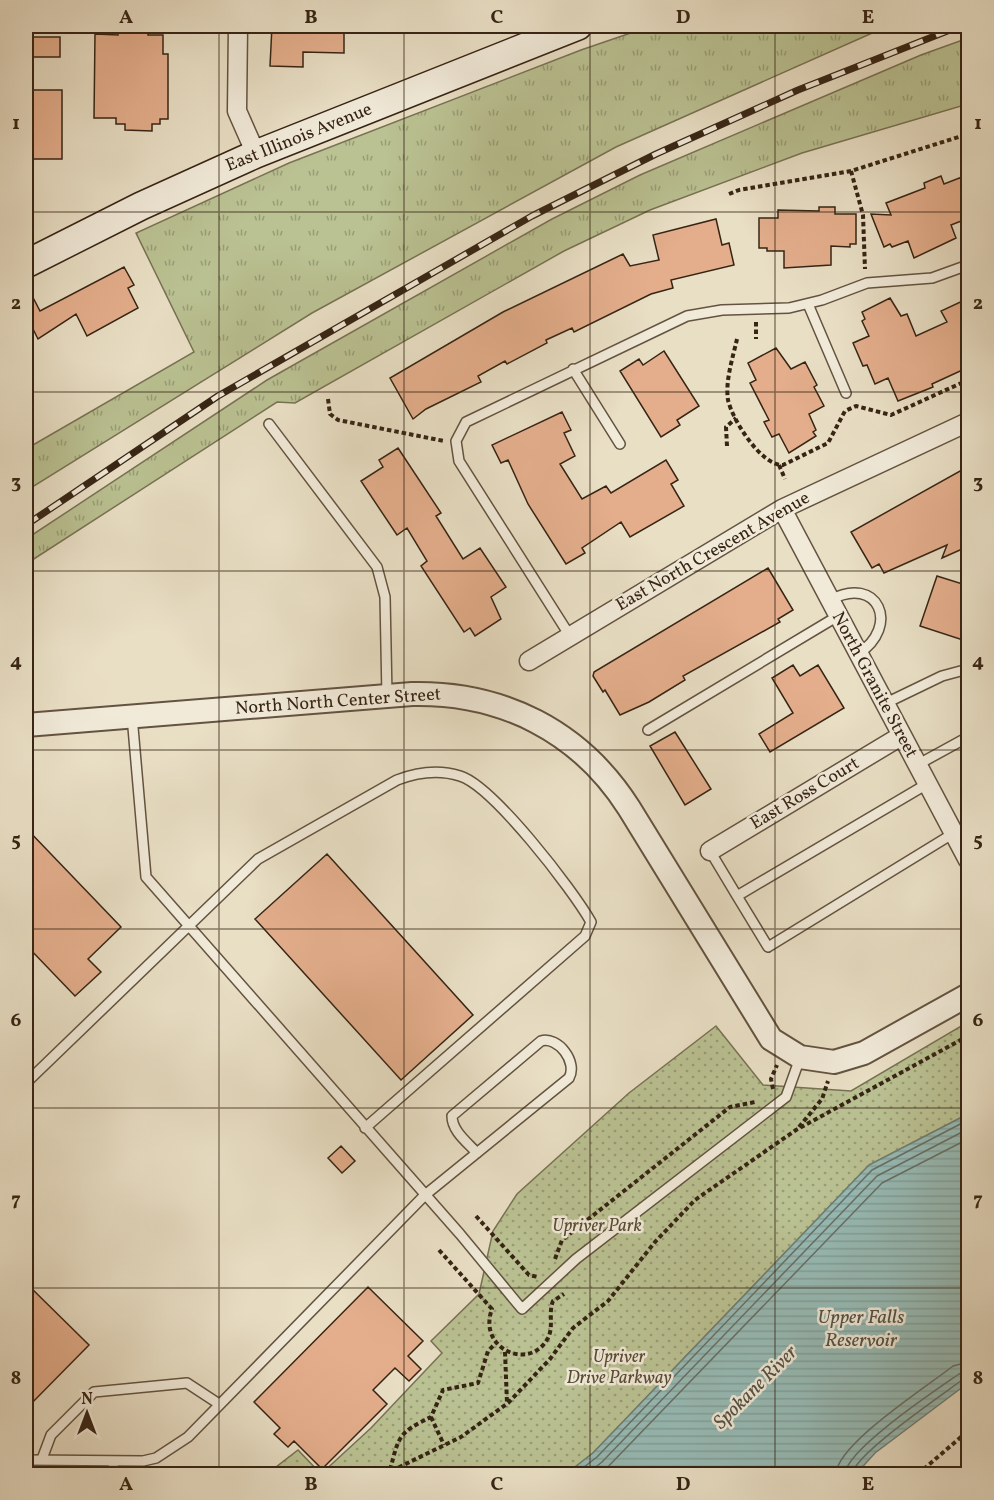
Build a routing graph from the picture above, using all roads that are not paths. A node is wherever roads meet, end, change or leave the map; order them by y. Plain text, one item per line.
1 (238, 26) edge
2 (578, 26) edge
3 (256, 154) junction
4 (26, 264) edge
5 (969, 265) edge
6 (808, 304) junction
7 (573, 369) junction
8 (846, 393) dead end
9 (969, 422) edge
10 (269, 424) dead end
11 (620, 444) dead end
12 (782, 509) junction
13 (834, 608) junction
14 (570, 636) junction
15 (858, 654) junction
16 (529, 661) dead end
17 (969, 669) edge
18 (387, 696) junction
19 (884, 704) junction
20 (132, 716) junction
21 (26, 725) edge
22 (648, 730) dead end
23 (901, 736) junction
24 (969, 737) edge
25 (917, 765) junction
26 (927, 784) junction
27 (954, 833) junction
28 (710, 852) joint
29 (969, 860) edge
30 (736, 896) junction
31 (187, 925) junction
32 (969, 995) edge
33 (793, 1053) junction
34 (26, 1083) edge
35 (365, 1128) junction
36 (477, 1153) junction
37 (425, 1195) junction
38 (222, 1401) junction
39 (42, 1459) junction
40 (26, 1460) edge
41 (114, 1461) junction
42 (112, 1474) edge

1 - 3 street
2 - 3 main road, East Illinois Avenue
3 - 4 main road, East Illinois Avenue
5 - 6 lane
6 - 7 lane
6 - 8 lane
7 - 11 lane
7 - 14 lane
9 - 12 street, East North Crescent Avenue
10 - 18 lane
12 - 13 street, North Granite Street
12 - 14 street, East North Crescent Avenue
13 - 15 street, North Granite Street
13 - 15 lane
13 - 22 lane
14 - 16 street, East North Crescent Avenue
15 - 19 street, North Granite Street
17 - 19 lane
18 - 20 street, North North Center Street
18 - 33 street, North North Center Street
19 - 23 street, North Granite Street
20 - 21 street, North North Center Street
20 - 31 lane
23 - 25 street, North Granite Street
23 - 28 street, East Ross Court
24 - 25 lane
25 - 26 street, North Granite Street
26 - 27 street, North Granite Street
26 - 30 lane
27 - 29 street, North Granite Street
27 - 30 lane
28 - 30 lane
31 - 34 lane
31 - 35 lane
31 - 35 lane
32 - 33 street
33 - 37 lane
35 - 37 lane
36 - 36 lane
36 - 37 lane
37 - 38 lane
38 - 39 lane
38 - 41 lane
39 - 40 lane
39 - 41 lane
41 - 42 lane

